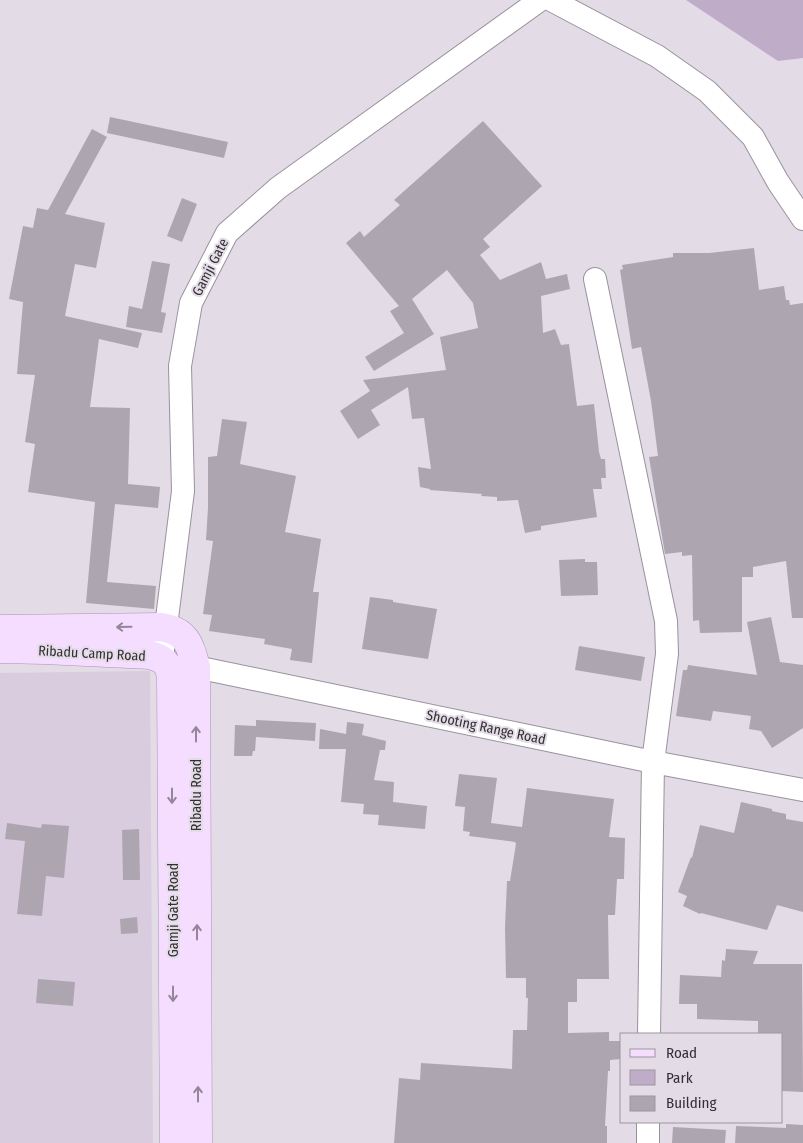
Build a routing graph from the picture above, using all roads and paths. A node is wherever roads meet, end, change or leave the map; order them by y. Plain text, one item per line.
1 (540, 0) edge
2 (551, 0) edge
3 (803, 219) edge
4 (595, 279) dead end
5 (165, 627) junction
6 (0, 628) edge
7 (0, 649) edge
8 (175, 667) junction
9 (653, 762) junction
10 (803, 790) edge
11 (650, 1033) edge
12 (648, 1123) edge
13 (174, 1143) edge
14 (198, 1143) edge
15 (648, 1143) edge

1 - 5 street, Gamji Gate
2 - 3 street
4 - 9 street
5 -> 6 main road
5 - 8 main road, Ribadu Road
7 - 8 main road, Ribadu Camp Road
8 - 9 street, Shooting Range Road
8 -> 13 main road, Gamji Gate Road
14 -> 8 main road, Ribadu Road
9 - 10 street, Shooting Range Road
9 - 11 street
12 - 15 street

